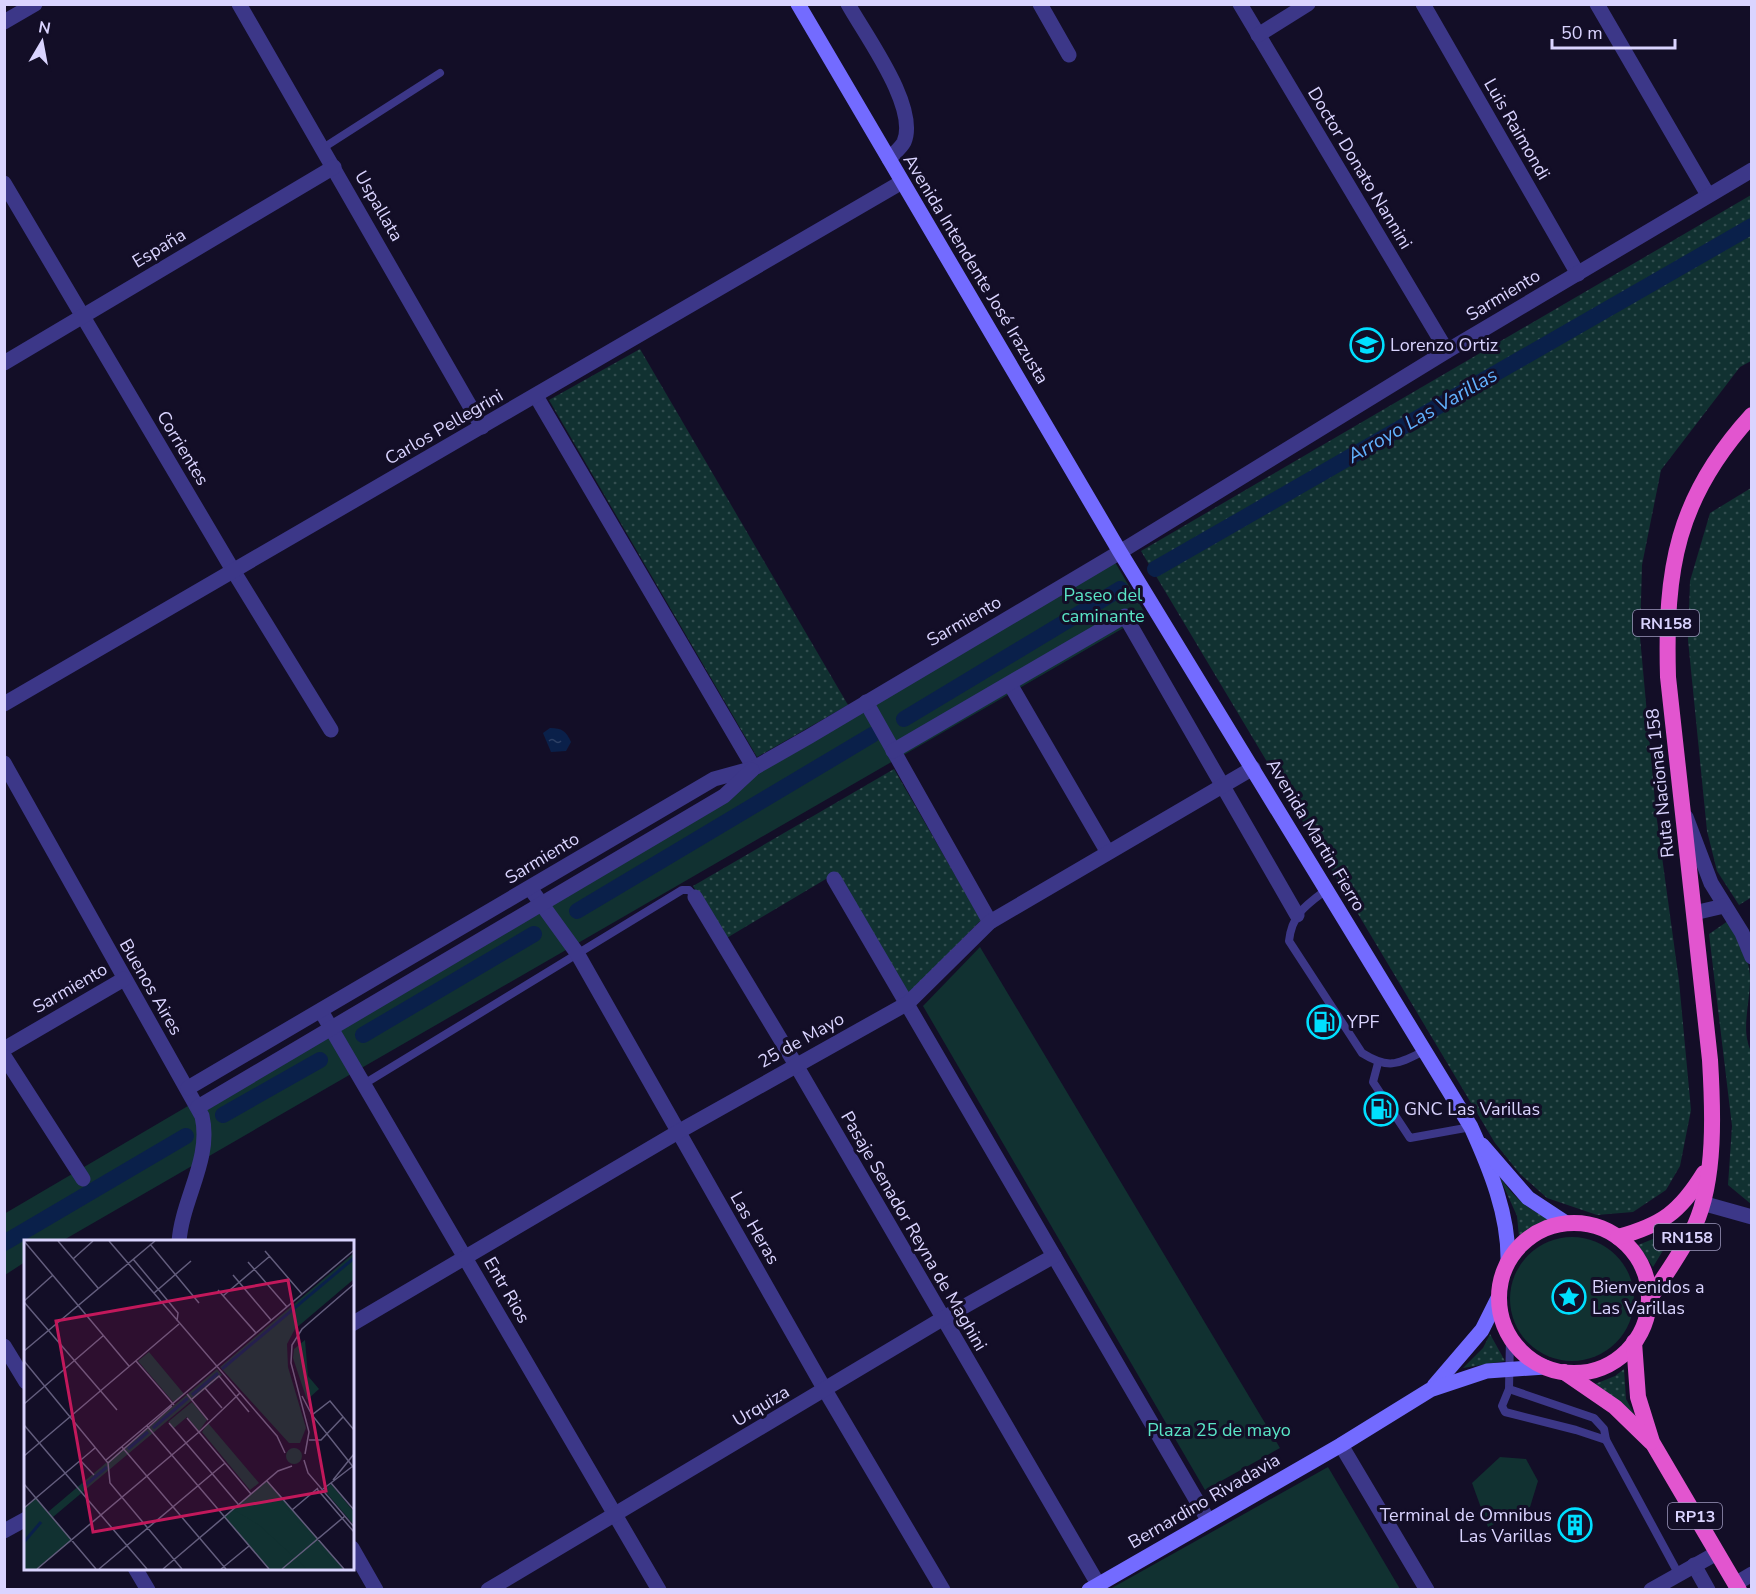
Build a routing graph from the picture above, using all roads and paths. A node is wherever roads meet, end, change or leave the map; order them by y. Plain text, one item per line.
1 (35, 4) edge
2 (239, 4) edge
3 (798, 4) edge
4 (848, 4) edge
5 (1040, 4) edge
6 (1240, 4) edge
7 (1308, 4) edge
8 (1423, 4) edge
9 (1597, 4) edge
10 (4, 22) edge
11 (1258, 35) junction
12 (1069, 55) dead end
13 (440, 73) dead end
14 (323, 148) junction
15 (889, 159) junction
16 (334, 167) junction
17 (1752, 170) edge
18 (902, 182) junction
19 (4, 183) edge
20 (1708, 195) junction
21 (1578, 274) junction
22 (83, 316) junction
23 (1447, 351) junction
24 (4, 363) edge
25 (536, 396) junction
26 (1752, 415) edge
27 (482, 427) junction
28 (1120, 552) junction
29 (234, 572) junction
30 (1010, 684) junction
31 (866, 702) junction
32 (4, 704) edge
33 (332, 730) dead end
34 (893, 751) junction
35 (4, 763) edge
36 (754, 768) junction
37 (1252, 768) junction
38 (1222, 785) junction
39 (1684, 810) junction
40 (1107, 851) junction
41 (834, 879) dead end
42 (530, 888) junction
43 (1326, 890) junction
44 (695, 897) joint
45 (542, 904) junction
46 (1724, 906) junction
47 (1694, 913) junction
48 (1297, 915) junction
49 (990, 922) junction
50 (577, 953) junction
51 (1752, 957) edge
52 (124, 979) junction
53 (908, 1003) junction
54 (321, 1011) junction
55 (331, 1029) junction
56 (4, 1049) edge
57 (1424, 1051) junction
58 (4, 1056) edge
59 (1378, 1063) junction
60 (796, 1065) junction
61 (364, 1084) junction
62 (188, 1088) junction
63 (200, 1111) junction
64 (678, 1132) junction
65 (1474, 1133) junction
66 (1708, 1168) junction
67 (83, 1179) dead end
68 (1702, 1203) junction
69 (1752, 1217) edge
70 (1566, 1223) junction
71 (1618, 1237) junction
72 (179, 1240) edge
73 (465, 1256) junction
74 (1054, 1256) junction
75 (1508, 1262) junction
76 (1498, 1298) junction
77 (1649, 1300) junction
78 (942, 1319) junction
79 (354, 1323) edge
80 (1510, 1338) junction
81 (1634, 1342) junction
82 (4, 1346) edge
83 (1545, 1367) junction
84 (1510, 1368) junction
85 (1563, 1372) junction
86 (24, 1379) edge
87 (1509, 1389) junction
88 (825, 1390) junction
89 (1430, 1390) junction
90 (1606, 1440) junction
91 (1652, 1442) junction
92 (1341, 1445) junction
93 (615, 1515) junction
94 (24, 1520) edge
95 (1208, 1520) junction
96 (4, 1531) edge
97 (354, 1552) edge
98 (1717, 1553) junction
99 (1694, 1565) junction
100 (136, 1570) edge
101 (1678, 1573) junction
102 (1752, 1574) edge
103 (1094, 1587) edge
104 (1737, 1587) edge
105 (148, 1590) edge
106 (376, 1590) edge
107 (488, 1590) edge
108 (659, 1590) edge
109 (943, 1590) edge
110 (1427, 1590) edge
111 (1651, 1590) edge
112 (1708, 1590) edge

1 - 10 street
2 - 14 street, Uspallata
3 - 15 main road, Avenida Intendente José Irazusta
4 - 15 street
5 - 12 street
6 - 11 street, Doctor Donato Nannini
7 - 11 street
8 - 21 street, Luis Raimondi
9 - 20 street
11 - 23 street, Doctor Donato Nannini
13 - 14 lane
14 - 16 street, Uspallata
15 - 18 main road, Avenida Intendente José Irazusta
16 - 22 street, España
16 - 27 street, Uspallata
17 - 20 street, Sarmiento
18 - 25 street, Carlos Pellegrini
18 - 28 main road, Avenida Intendente José Irazusta
19 - 22 street, Corrientes
20 - 21 street, Sarmiento
21 - 23 street, Sarmiento
22 - 24 street, España
22 - 29 street, Corrientes
23 - 28 street, Sarmiento
25 - 27 street, Carlos Pellegrini
25 - 36 street
26 - 39 highway, Ruta Nacional 158 / RN158
27 - 29 street, Carlos Pellegrini
28 - 31 street, Sarmiento
28 - 37 main road, Avenida Martin Fierro
29 - 32 street, Carlos Pellegrini
29 - 33 street, Corrientes
30 - 34 street
30 - 38 street
30 - 40 street
31 - 34 street
31 - 36 street, Sarmiento
34 - 49 street
35 - 52 street, Buenos Aires
36 - 42 street, Sarmiento
36 - 45 street
37 - 38 street, 25 de Mayo
37 - 43 main road, Avenida Martin Fierro
38 - 40 street, 25 de Mayo
38 - 48 street
39 - 46 street
39 - 47 highway, Ruta Nacional 158 / RN158
40 - 49 street, 25 de Mayo
41 - 53 street
42 - 45 street, Las Heras
42 - 54 street, Sarmiento
43 - 48 lane
43 - 57 main road, Avenida Martin Fierro
44 - 50 lane
44 - 60 street, Pasaje Senador Reyna de Maghini
45 - 50 street, Las Heras
45 - 55 street
46 - 47 street
46 - 51 street
47 - 66 highway, Ruta Nacional 158 / RN158
48 - 59 lane
49 - 53 street, 25 de Mayo
50 - 61 lane
50 - 64 street, Las Heras
52 - 56 street, Sarmiento
52 - 62 street, Buenos Aires
53 - 60 street, 25 de Mayo
53 - 74 street
54 - 55 street, Entr Rios
54 - 62 street, Sarmiento
55 - 61 street, Entr Rios
55 - 63 street
57 - 59 lane
57 - 65 main road, Avenida Martin Fierro
58 - 67 street
59 - 65 lane
60 - 64 street, 25 de Mayo
60 - 78 street, Pasaje Senador Reyna de Maghini
61 - 73 street, Entr Rios
62 - 63 street, Buenos Aires
63 - 72 street, Buenos Aires
64 - 73 street, 25 de Mayo
64 - 88 street, Las Heras
65 - 70 main road, Avenida Martin Fierro
65 - 75 main road, Avenida Martin Fierro
66 - 68 highway, Ruta Nacional 158 / RN158
66 - 71 highway, RN158
68 - 69 street
68 - 77 highway, Ruta Nacional 158 / RN158
70 - 71 highway, RN158
70 - 75 highway, RN158
71 - 77 highway, RN158
73 - 79 street, 25 de Mayo
73 - 93 street, Entr Rios
74 - 78 street, Urquiza
74 - 95 street
75 - 76 highway, RN158
76 - 80 highway, RN158
76 - 89 main road, Bernardino Rivadavia / RN158
77 - 81 highway, RN158
78 - 88 street, Urquiza
78 - 103 street, Pasaje Senador Reyna de Maghini
80 - 83 highway, RN158
80 - 84 lane
81 - 85 highway, RN158
81 - 91 highway, RP13
82 - 86 street
83 - 84 main road, Bernardino Rivadavia / RN158
83 - 85 highway, RN158
84 - 87 lane
84 - 89 main road, Bernardino Rivadavia / RN158
85 - 91 highway, RP13
87 - 90 lane
87 - 90 lane
88 - 93 street, Urquiza
88 - 109 street, Las Heras
89 - 92 main road, Bernardino Rivadavia / RN158
90 - 101 lane
91 - 98 highway, RP13
92 - 95 main road, Bernardino Rivadavia / RN158
92 - 110 street
93 - 107 street, Urquiza
93 - 108 street, Entr Rios
94 - 96 street
95 - 103 main road, Bernardino Rivadavia / RN158
97 - 106 street
98 - 99 street
98 - 104 highway, RP13
99 - 101 street
99 - 112 street
100 - 105 street
101 - 111 street
102 - 104 street

